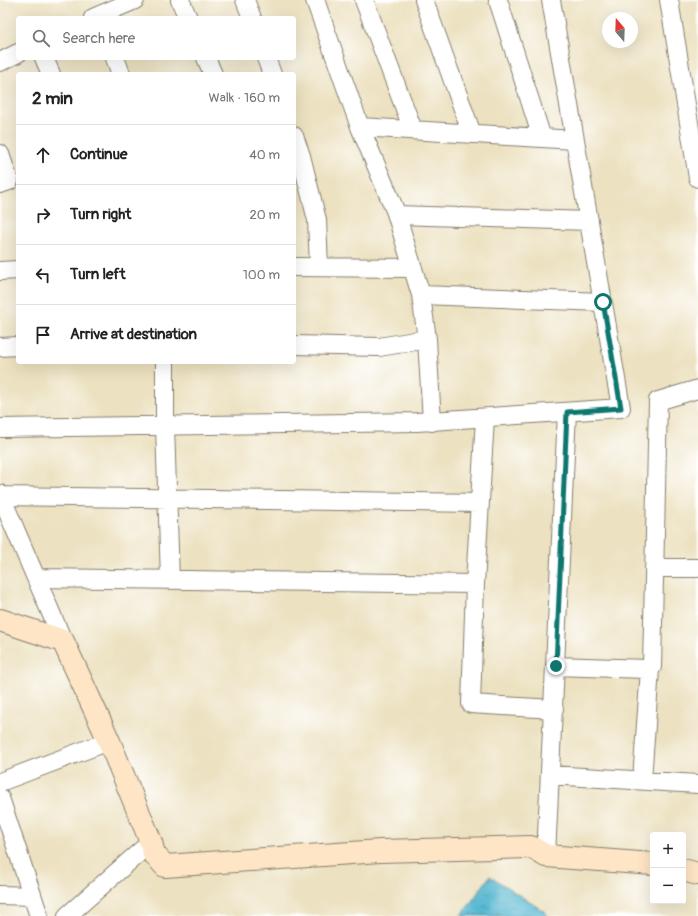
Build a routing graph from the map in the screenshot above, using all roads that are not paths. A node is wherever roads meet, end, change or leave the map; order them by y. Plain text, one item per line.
1 (134, 0) edge
2 (245, 0) edge
3 (315, 0) edge
4 (364, 0) edge
5 (424, 0) edge
6 (498, 0) edge
7 (550, 0) edge
8 (669, 0) edge
9 (102, 12) edge
10 (251, 16) edge
11 (16, 54) edge
12 (45, 60) edge
13 (116, 60) edge
14 (207, 60) edge
15 (267, 60) edge
16 (0, 62) edge
17 (50, 72) edge
18 (121, 72) edge
19 (212, 72) edge
20 (271, 72) edge
21 (360, 127) junction
22 (413, 130) junction
23 (472, 134) junction
24 (542, 138) junction
25 (575, 140) junction
26 (296, 146) edge
27 (0, 154) edge
28 (298, 156) edge
29 (698, 178) edge
30 (9, 182) edge
31 (396, 214) junction
32 (589, 221) junction
33 (296, 267) edge
34 (319, 267) junction
35 (412, 268) junction
36 (16, 270) edge
37 (0, 271) edge
38 (421, 295) junction
39 (603, 302) junction
40 (427, 339) junction
41 (296, 345) edge
42 (16, 346) edge
43 (0, 347) edge
44 (165, 364) edge
45 (698, 389) edge
46 (567, 412) junction
47 (485, 418) junction
48 (432, 422) junction
49 (165, 426) junction
50 (0, 428) edge
51 (0, 495) edge
52 (166, 499) junction
53 (480, 503) junction
54 (654, 568) junction
55 (698, 568) edge
56 (36, 578) junction
57 (170, 580) junction
58 (475, 584) junction
59 (0, 620) edge
60 (63, 641) junction
61 (556, 666) junction
62 (650, 669) junction
63 (554, 709) junction
64 (109, 741) junction
65 (550, 775) junction
66 (642, 780) junction
67 (0, 782) edge
68 (698, 784) edge
69 (0, 798) edge
70 (4, 821) edge
71 (151, 842) junction
72 (546, 856) junction
73 (650, 864) edge
74 (686, 871) edge
75 (698, 874) edge
76 (0, 895) edge
77 (32, 896) junction
78 (39, 916) edge
79 (67, 916) edge

1 - 9 street
2 - 10 street
3 - 21 street
4 - 22 street
5 - 23 street
6 - 24 street
7 - 25 street
8 - 29 street
11 - 16 street
12 - 17 street
13 - 18 street
14 - 19 street
15 - 20 street
21 - 22 street
21 - 31 street
22 - 23 street
23 - 24 street
24 - 25 street
25 - 32 street
26 - 28 street
27 - 30 street
28 - 34 street
31 - 32 street
31 - 35 street
32 - 39 street
33 - 34 street
34 - 35 street
35 - 38 street
36 - 37 street
38 - 39 street
38 - 40 street
39 - 46 street
40 - 41 street
40 - 48 street
42 - 43 street
44 - 49 street
45 - 54 street
46 - 47 street
46 - 61 street
47 - 48 street
47 - 53 street
48 - 49 street
49 - 50 street
49 - 52 street
51 - 52 street
51 - 56 street
52 - 53 street
52 - 57 street
53 - 58 street
54 - 55 street
54 - 62 street
56 - 57 street
56 - 60 street
57 - 58 street
58 - 63 street
59 - 60 street
60 - 64 street
61 - 62 street
61 - 63 street
62 - 66 street
63 - 65 street
64 - 67 street
64 - 71 street
65 - 66 street
65 - 72 street
66 - 68 street
69 - 70 street
70 - 77 street
71 - 72 street
71 - 79 street
72 - 73 street
74 - 75 street
76 - 77 street
77 - 78 street

